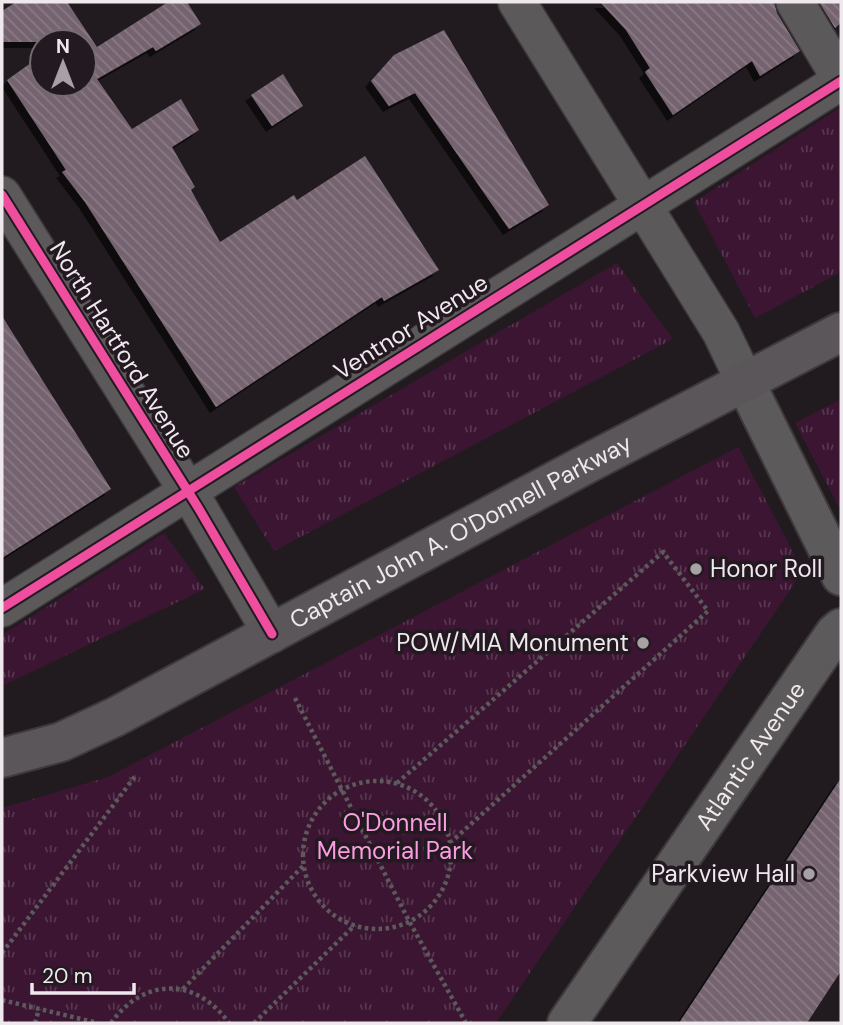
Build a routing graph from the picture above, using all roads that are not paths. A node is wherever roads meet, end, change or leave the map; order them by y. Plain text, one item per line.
1 (517, 2) edge
2 (795, 2) edge
3 (841, 80) edge
4 (2, 195) edge
5 (643, 205) junction
6 (841, 332) edge
7 (745, 382) junction
8 (187, 489) junction
9 (841, 576) edge
10 (2, 608) edge
11 (841, 628) edge
12 (272, 634) junction
13 (2, 758) edge
14 (567, 1023) edge

1 - 5 street
2 - 3 street
3 - 5 street, Ventnor Avenue
4 - 8 street, North Hartford Avenue
5 - 7 street
5 - 8 street, Ventnor Avenue
6 - 7 highway, Captain John A. O'Donnell Parkway
7 - 9 main road
7 - 12 highway, Captain John A. O'Donnell Parkway
8 - 10 street, Ventnor Avenue
8 - 12 street, North Hartford Avenue
11 - 14 main road, Atlantic Avenue
12 - 13 highway, Captain John A. O'Donnell Parkway

